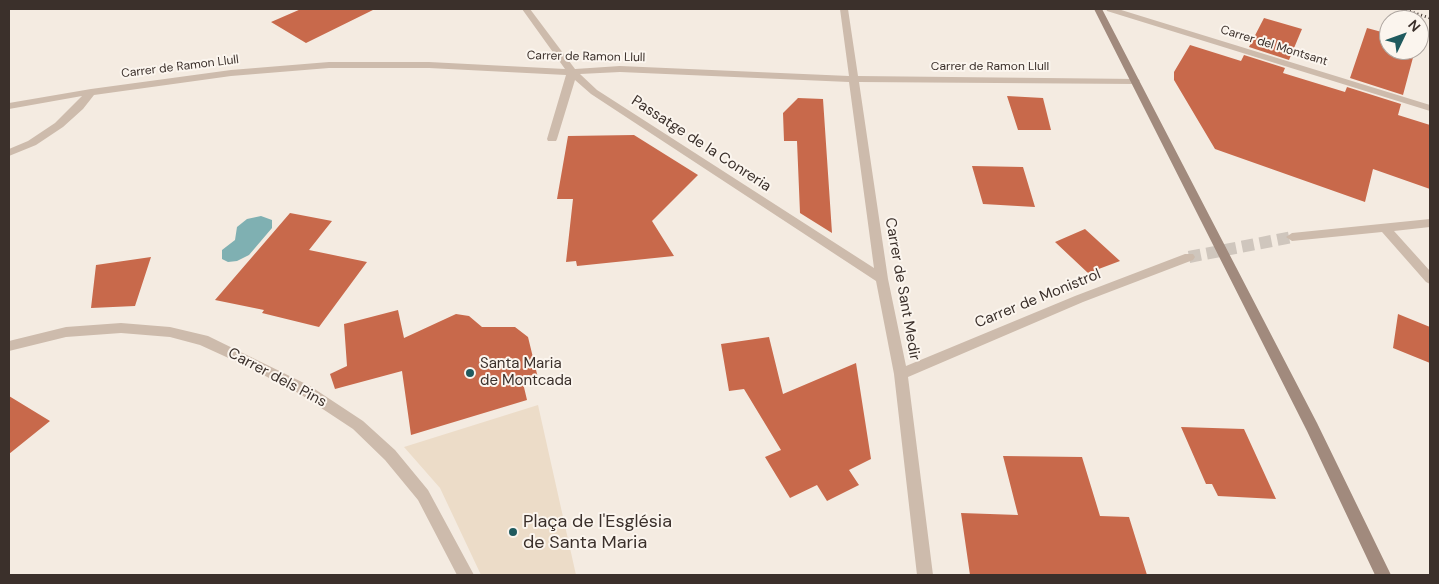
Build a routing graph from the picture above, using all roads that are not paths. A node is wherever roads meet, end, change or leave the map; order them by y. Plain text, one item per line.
1 (526, 9) edge
2 (844, 9) edge
3 (1098, 9) edge
4 (1110, 9) edge
5 (572, 72) junction
6 (854, 79) junction
7 (1135, 81) junction
8 (91, 92) junction
9 (9, 106) edge
10 (1430, 108) edge
11 (552, 139) dead end
12 (9, 153) edge
13 (1430, 223) edge
14 (1384, 227) junction
15 (1292, 236) tunnel mouth
16 (1189, 257) tunnel mouth
17 (1430, 279) edge
18 (882, 280) junction
19 (9, 346) edge
20 (901, 374) junction
21 (466, 575) edge
22 (925, 575) edge
23 (1383, 575) edge

1 - 5 street, Passatge de la Conreria
2 - 6 street, Carrer de Sant Medir
3 - 7 main road
4 - 10 street, Carrer del Montsant
5 - 6 street, Carrer de Ramon Llull
5 - 8 street, Carrer de Ramon Llull
5 - 11 street
5 - 18 street, Passatge de la Conreria
6 - 7 street, Carrer de Ramon Llull
6 - 18 street, Carrer de Sant Medir
7 - 23 main road
8 - 9 street, Carrer de Ramon Llull
8 - 12 street
13 - 14 street
14 - 15 street
14 - 17 street
16 - 20 street, Carrer de Monistrol
18 - 20 street, Carrer de Sant Medir
19 - 21 street, Carrer dels Pins
20 - 22 street, Carrer de Sant Medir

